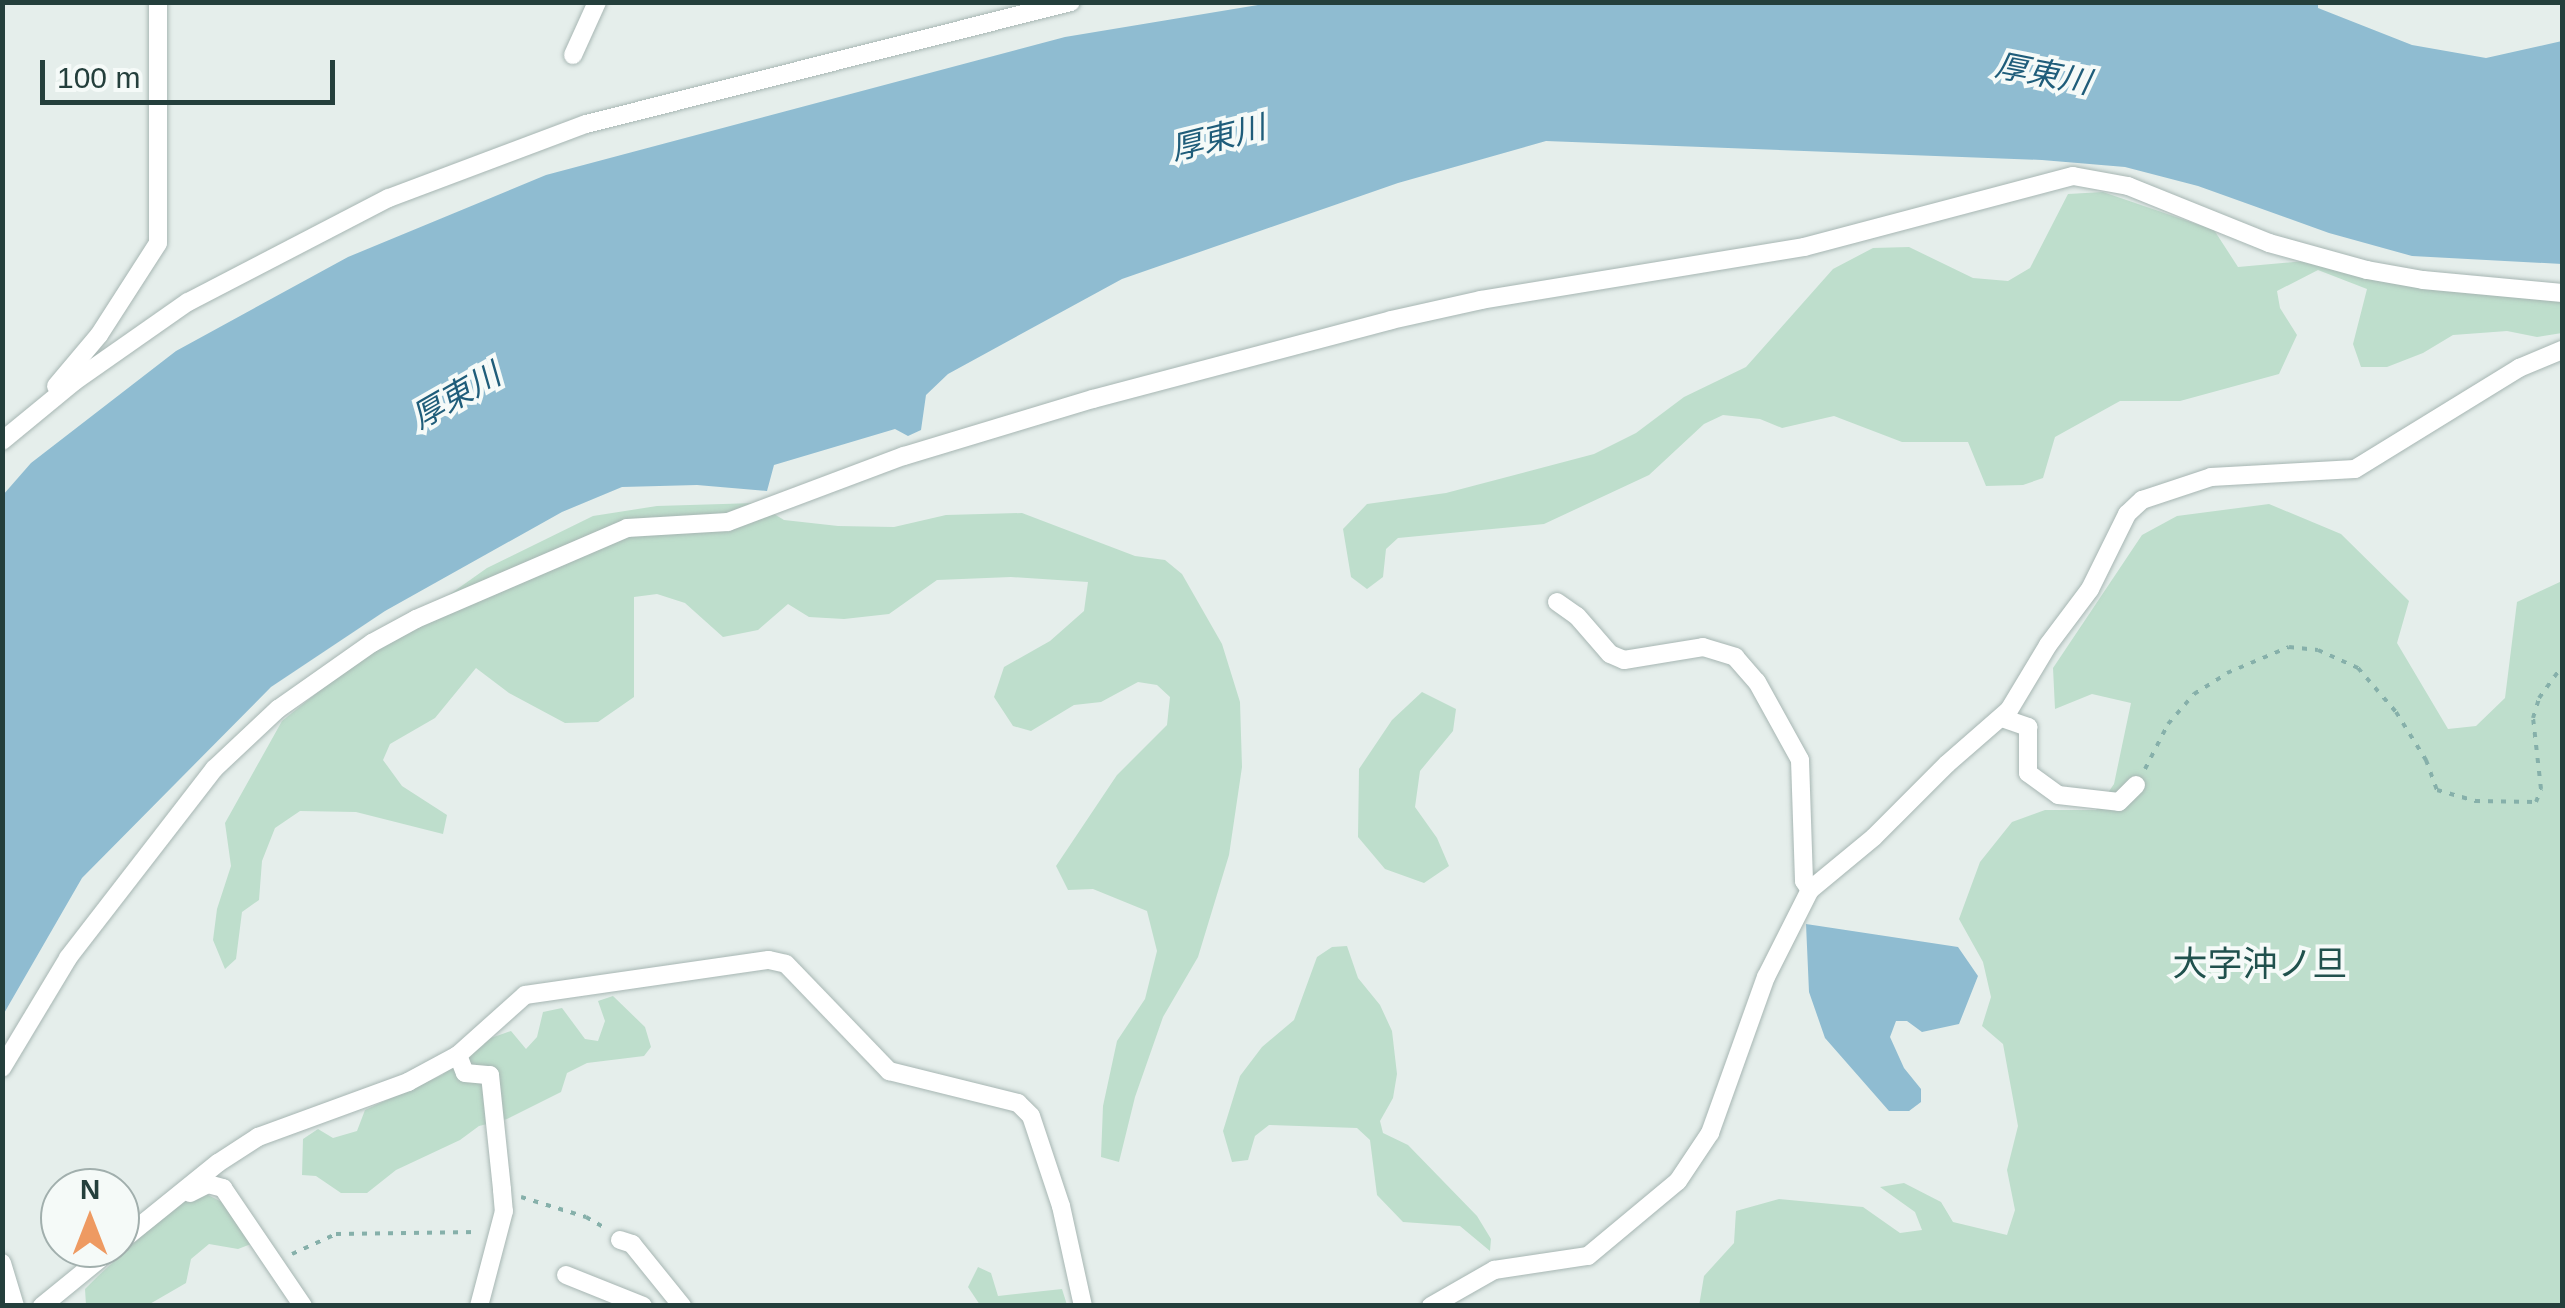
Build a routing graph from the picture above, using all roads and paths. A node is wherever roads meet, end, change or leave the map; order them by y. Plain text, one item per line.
1 (158, 2) edge
2 (597, 2) edge
3 (1071, 2) edge
4 (573, 56) dead end
5 (2562, 293) edge
6 (2562, 350) edge
7 (48, 404) junction
8 (2, 441) edge
9 (1557, 602) dead end
10 (2562, 666) edge
11 (2002, 718) junction
12 (2136, 786) joint
13 (1810, 890) junction
14 (458, 1055) junction
15 (2, 1068) edge
16 (502, 1190) junction
17 (180, 1192) junction
18 (140, 1225) edge
19 (498, 1234) junction
20 (620, 1240) joint
21 (2, 1263) edge
22 (274, 1263) junction
23 (89, 1268) edge
24 (566, 1275) dead end
25 (15, 1306) edge
26 (42, 1306) edge
27 (304, 1306) edge
28 (479, 1306) edge
29 (643, 1306) edge
30 (682, 1306) edge
31 (1083, 1306) edge
32 (1432, 1306) edge

1 - 7 street
2 - 4 street
3 - 7 street
5 - 15 street
6 - 11 street
7 - 8 street
9 - 13 street
10 - 12 path
11 - 12 street
11 - 13 street
13 - 32 street
14 - 16 street
14 - 17 street
14 - 31 street
16 - 19 street
16 - 20 path
17 - 18 street
17 - 22 street
19 - 22 path
19 - 28 street
20 - 30 street
21 - 25 street
22 - 27 street
23 - 26 street
24 - 29 street

